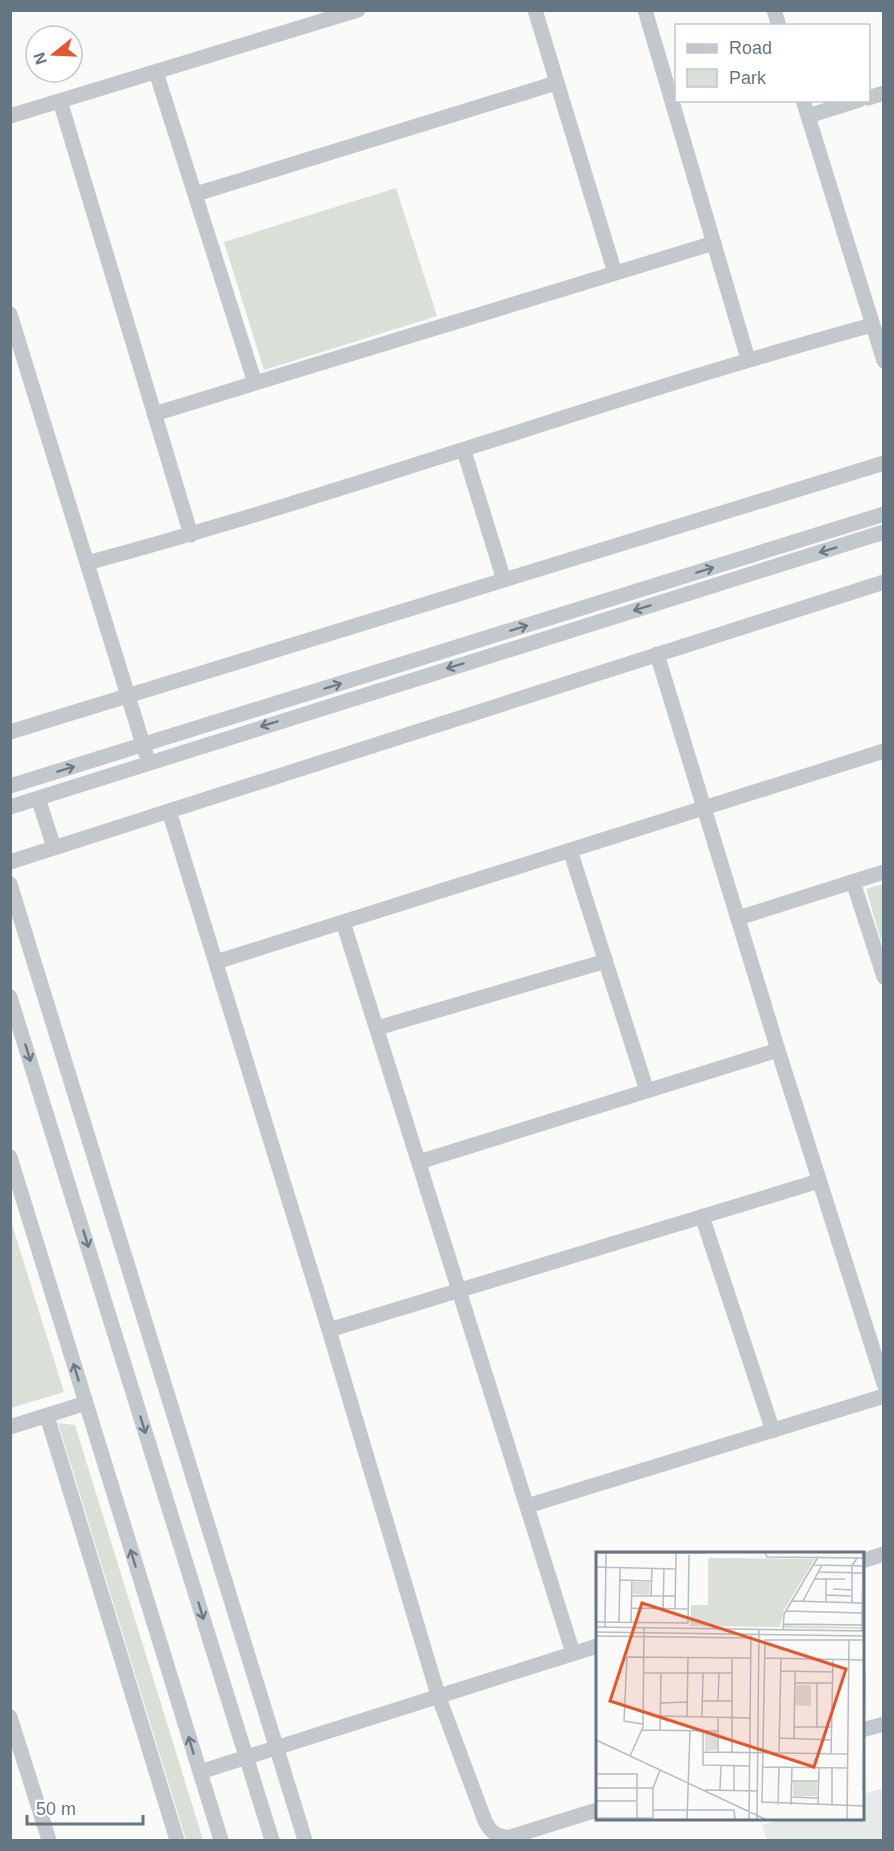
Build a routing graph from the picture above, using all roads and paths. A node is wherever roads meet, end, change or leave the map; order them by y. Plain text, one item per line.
1 (358, 10) edge
2 (535, 10) edge
3 (645, 10) edge
4 (339, 13) edge
5 (156, 72) junction
6 (556, 83) junction
7 (60, 101) junction
8 (804, 102) edge
9 (854, 102) edge
10 (10, 116) edge
11 (808, 116) junction
12 (196, 194) junction
13 (714, 243) junction
14 (615, 273) junction
15 (10, 314) edge
16 (872, 325) junction
17 (748, 359) junction
18 (884, 361) edge
19 (255, 383) junction
20 (154, 414) junction
21 (464, 451) junction
22 (884, 463) edge
23 (884, 514) edge
24 (884, 532) edge
25 (191, 535) junction
26 (87, 562) junction
27 (504, 580) junction
28 (884, 582) edge
29 (657, 654) junction
30 (128, 697) junction
31 (10, 732) edge
32 (143, 745) junction
33 (884, 751) edge
34 (148, 762) junction
35 (10, 786) edge
36 (38, 798) junction
37 (10, 807) edge
38 (706, 808) junction
39 (169, 811) junction
40 (54, 847) junction
41 (570, 850) junction
42 (10, 862) edge
43 (884, 872) edge
44 (853, 882) junction
45 (10, 884) edge
46 (738, 918) junction
47 (343, 922) junction
48 (606, 961) junction
49 (216, 962) junction
50 (884, 977) edge
51 (10, 997) edge
52 (376, 1028) junction
53 (778, 1050) junction
54 (647, 1091) junction
55 (10, 1156) edge
56 (419, 1162) junction
57 (819, 1181) junction
58 (702, 1216) junction
59 (459, 1290) junction
60 (329, 1330) junction
61 (884, 1384) edge
62 (884, 1396) edge
63 (86, 1404) junction
64 (47, 1416) junction
65 (10, 1427) edge
66 (773, 1431) junction
67 (527, 1506) junction
68 (884, 1554) edge
69 (864, 1560) edge
70 (596, 1646) edge
71 (573, 1653) junction
72 (438, 1695) junction
73 (10, 1717) edge
74 (884, 1724) edge
75 (864, 1729) edge
76 (276, 1747) junction
77 (246, 1757) junction
78 (200, 1772) junction
79 (596, 1810) edge
80 (49, 1840) edge
81 (177, 1840) edge
82 (221, 1840) edge
83 (272, 1840) edge
84 (305, 1840) edge

1 - 4 street
2 - 6 street
3 - 13 street
4 - 5 street
5 - 7 street
5 - 12 street
6 - 12 street
6 - 14 street
7 - 10 street
7 - 20 street
8 - 11 street
9 - 11 street
11 - 16 street
12 - 19 street
13 - 14 street
13 - 17 street
14 - 19 street
15 - 26 street
16 - 17 street
16 - 18 street
17 - 21 street
19 - 20 street
20 - 25 street
21 - 25 street
21 - 27 street
22 - 27 street
32 -> 23 street
24 -> 34 street
25 - 26 street
26 - 30 street
27 - 30 street
28 - 29 street
29 - 38 street
29 - 39 street
30 - 31 street
30 - 32 street
32 - 34 street
35 -> 32 street
33 - 38 street
34 - 36 street
36 - 37 street
36 - 40 street
38 - 41 street
38 - 46 street
39 - 40 street
39 - 49 street
40 - 42 street
41 - 47 street
41 - 48 street
43 - 44 street
44 - 46 street
44 - 50 street
45 - 76 street
46 - 53 street
47 - 49 street
47 - 52 street
48 - 52 street
48 - 54 street
49 - 60 street
51 -> 77 street
52 - 56 street
53 - 54 street
53 - 57 street
54 - 56 street
63 -> 55 street
56 - 59 street
57 - 58 street
57 - 61 street
58 - 59 street
58 - 66 street
59 - 60 street
59 - 67 street
60 - 72 street
62 - 66 street
63 - 64 street
78 -> 63 street
64 - 65 street
64 - 81 street
66 - 67 street
67 - 71 street
68 - 69 street
70 - 71 street
71 - 72 street
72 - 76 street
72 - 79 street
73 - 80 street
74 - 75 street
76 - 77 street
76 - 84 street
77 - 78 street
77 - 83 street
78 - 82 street

